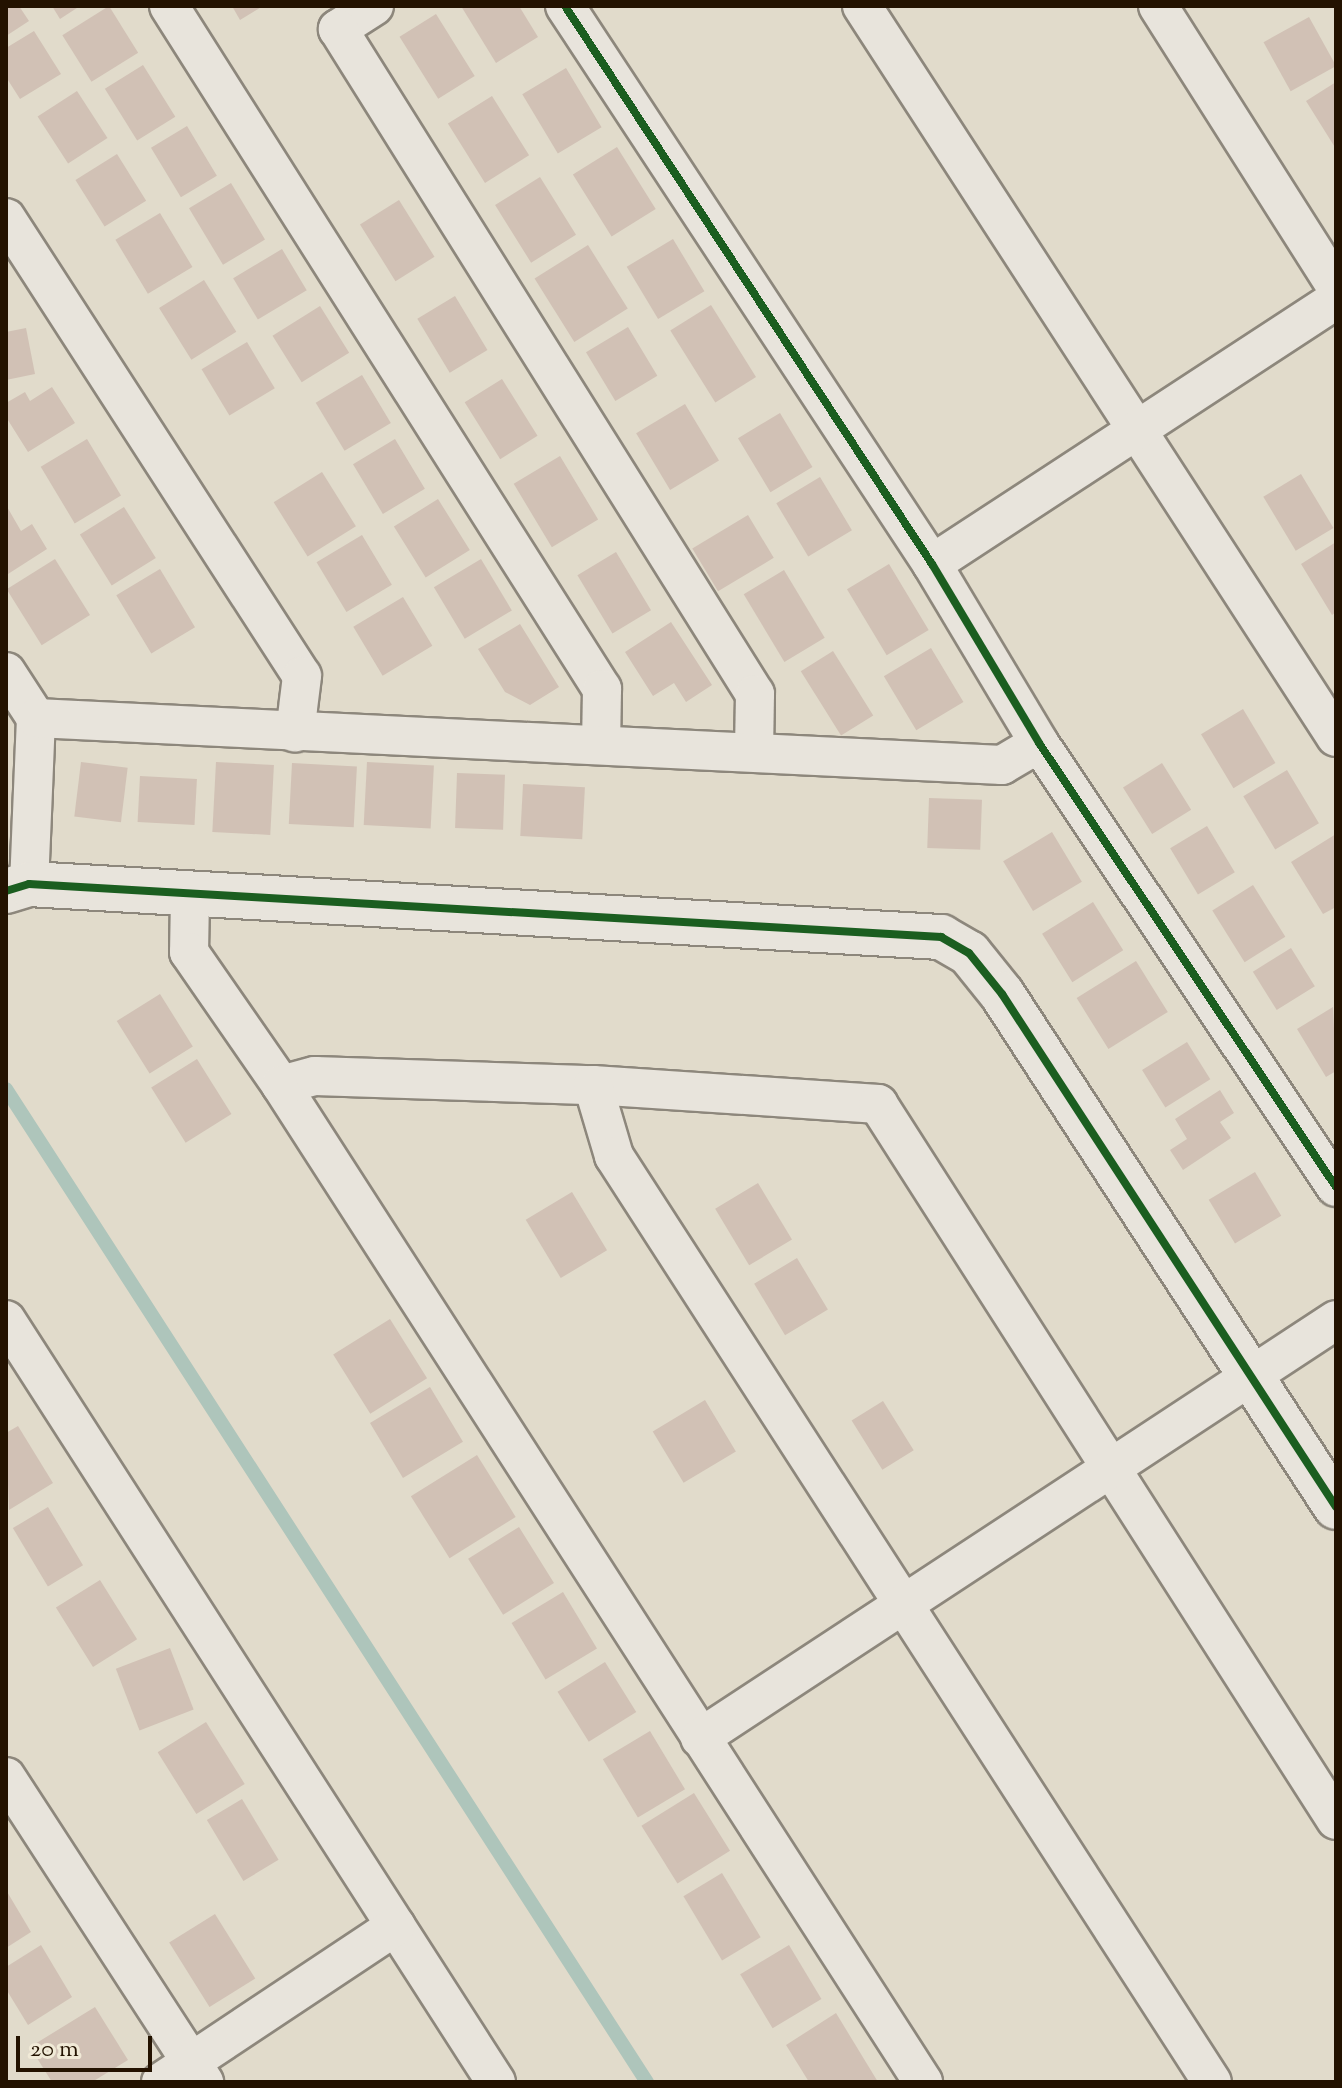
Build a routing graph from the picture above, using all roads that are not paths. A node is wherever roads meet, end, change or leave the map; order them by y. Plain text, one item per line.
1 (169, 6) edge
2 (374, 6) edge
3 (565, 6) edge
4 (862, 6) edge
5 (1158, 6) edge
6 (6, 218) edge
7 (1336, 286) edge
8 (1336, 300) edge
9 (1136, 432) junction
10 (932, 564) junction
11 (6, 672) edge
12 (36, 718) junction
13 (295, 733) junction
14 (1336, 737) edge
15 (1039, 743) junction
16 (601, 745) junction
17 (754, 752) junction
18 (18, 887) edge
19 (190, 897) junction
20 (281, 1085) junction
21 (593, 1085) junction
22 (1336, 1187) edge
23 (6, 1320) edge
24 (1336, 1320) edge
25 (1251, 1376) junction
26 (1110, 1470) junction
27 (1336, 1507) edge
28 (902, 1602) junction
29 (700, 1738) junction
30 (6, 1777) edge
31 (1336, 1820) edge
32 (396, 1926) junction
33 (185, 2076) edge
34 (496, 2082) edge
35 (923, 2082) edge
36 (1212, 2082) edge

1 - 16 street
2 - 17 street
3 - 10 street
4 - 9 street
5 - 7 street
6 - 13 street
8 - 9 street
9 - 10 street
9 - 14 street
10 - 15 street
11 - 12 street
12 - 13 street
12 - 18 street
13 - 16 street
15 - 17 street
15 - 22 street
16 - 17 street
18 - 19 street
19 - 20 street
19 - 25 street
20 - 21 street
20 - 29 street
21 - 26 street
21 - 28 street
23 - 32 street
24 - 25 street
25 - 26 street
25 - 27 street
26 - 28 street
26 - 31 street
28 - 29 street
28 - 36 street
29 - 35 street
30 - 33 street
32 - 33 street
32 - 34 street

